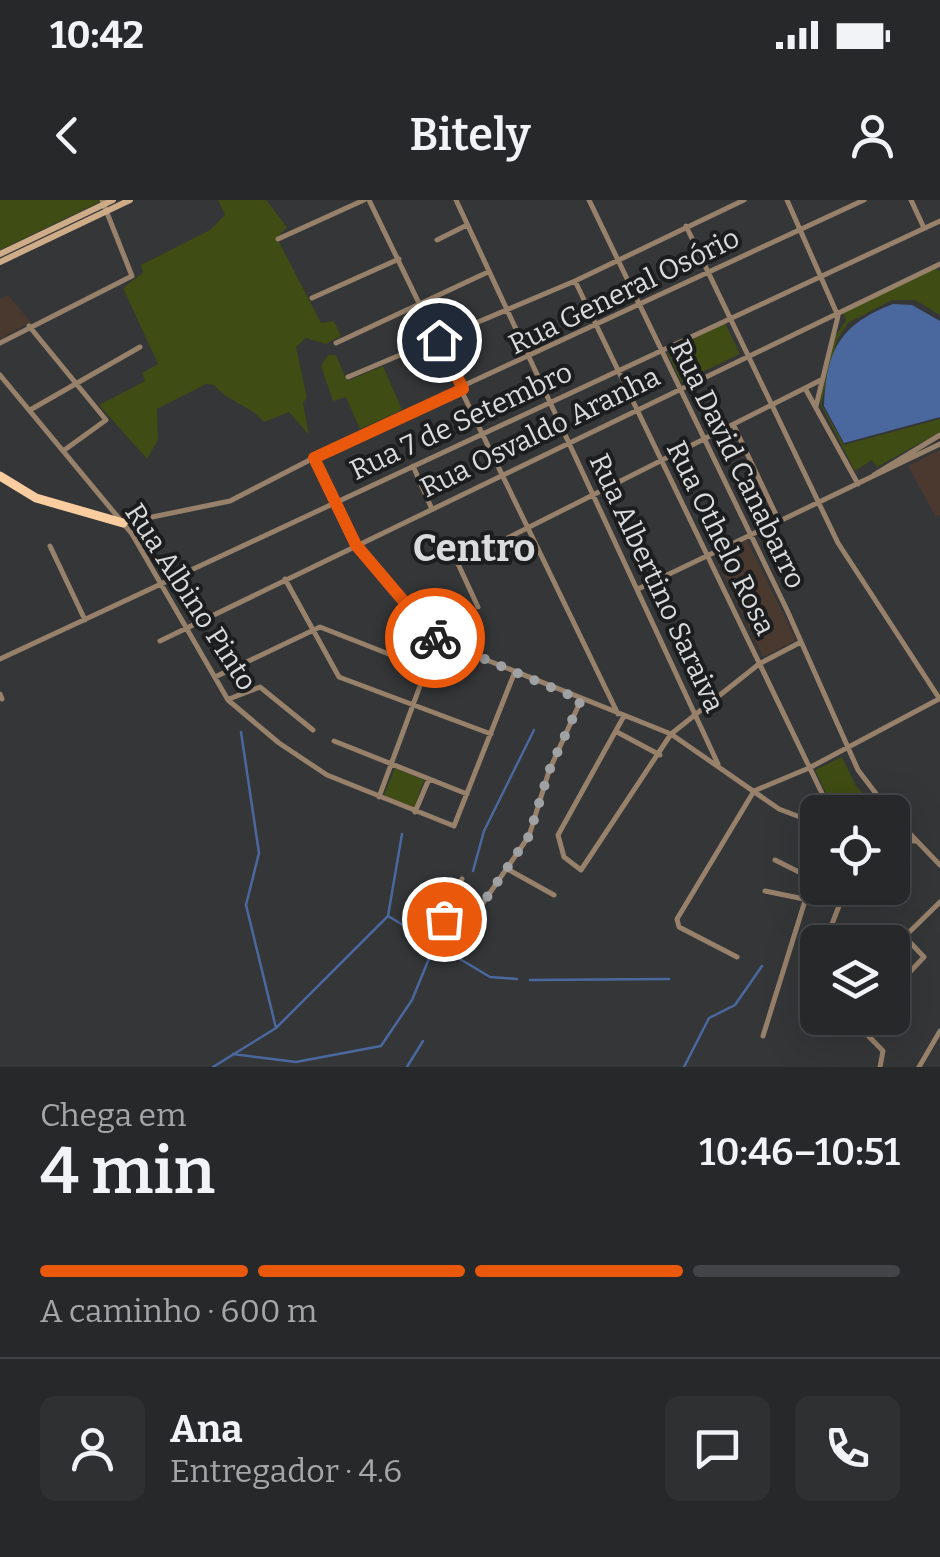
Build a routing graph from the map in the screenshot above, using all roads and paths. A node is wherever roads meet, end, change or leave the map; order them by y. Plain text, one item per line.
1 (113, 200) edge
2 (130, 200) edge
3 (366, 200) edge
4 (456, 200) edge
5 (589, 200) edge
6 (744, 200) edge
7 (787, 200) edge
8 (864, 200) edge
9 (911, 200) edge
10 (104, 205) edge
11 (940, 221) edge
12 (466, 225) junction
13 (686, 226) junction
14 (924, 228) junction
15 (800, 230) junction
16 (41, 238) junction
17 (278, 239) dead end
18 (437, 240) dead end
19 (0, 254) edge
20 (398, 259) junction
21 (617, 259) junction
22 (0, 262) edge
23 (940, 264) edge
24 (488, 272) junction
25 (708, 273) junction
26 (820, 275) junction
27 (575, 281) junction
28 (312, 298) dead end
29 (421, 304) junction
30 (640, 306) junction
31 (506, 309) junction
32 (836, 311) junction
33 (728, 318) junction
34 (30, 326) junction
35 (597, 327) junction
36 (439, 340) junction
37 (0, 343) edge
38 (336, 344) dead end
39 (140, 348) dead end
40 (661, 350) junction
41 (745, 355) junction
42 (530, 358) junction
43 (617, 370) junction
44 (0, 374) edge
45 (348, 377) dead end
46 (821, 380) junction
47 (74, 384) junction
48 (678, 386) junction
49 (463, 389) junction
50 (806, 390) junction
51 (551, 400) junction
52 (816, 406) junction
53 (771, 408) junction
54 (636, 409) junction
55 (30, 410) junction
56 (734, 426) junction
57 (484, 433) junction
58 (940, 436) edge
59 (570, 442) junction
60 (705, 442) junction
61 (940, 444) edge
62 (63, 452) junction
63 (912, 455) junction
64 (314, 458) junction
65 (662, 462) junction
66 (413, 466) junction
67 (0, 468) edge
68 (504, 473) junction
69 (0, 476) edge
70 (858, 484) junction
71 (595, 496) junction
72 (335, 502) junction
73 (818, 502) junction
74 (51, 503) junction
75 (432, 507) junction
76 (778, 521) junction
77 (122, 523) junction
78 (529, 526) junction
79 (749, 536) junction
80 (447, 540) dead end
81 (356, 545) junction
82 (50, 546) dead end
83 (707, 556) junction
84 (458, 563) junction
85 (284, 579) junction
86 (161, 584) junction
87 (638, 590) junction
88 (478, 607) dead end
89 (85, 620) junction
90 (188, 626) junction
91 (311, 629) junction
92 (437, 640) junction
93 (160, 641) dead end
94 (801, 642) junction
95 (0, 660) edge
96 (759, 664) junction
97 (427, 669) junction
98 (514, 674) junction
99 (215, 677) junction
100 (940, 698) edge
101 (228, 700) junction
102 (581, 700) junction
103 (413, 706) junction
104 (694, 711) junction
105 (621, 715) junction
106 (313, 730) dead end
107 (616, 732) junction
108 (490, 734) junction
109 (671, 734) junction
110 (334, 741) dead end
111 (848, 746) junction
112 (660, 755) junction
113 (392, 762) junction
114 (719, 767) junction
115 (809, 768) junction
116 (429, 779) junction
117 (754, 791) junction
118 (467, 794) junction
119 (822, 795) edge
120 (875, 795) edge
121 (379, 797) junction
122 (416, 812) junction
123 (800, 817) edge
124 (910, 833) edge
125 (910, 840) edge
126 (917, 841) junction
127 (776, 860) dead end
128 (940, 865) edge
129 (509, 870) junction
130 (800, 872) edge
131 (462, 878) dead end
132 (766, 891) dead end
133 (554, 895) dead end
134 (800, 898) edge
135 (940, 902) edge
136 (802, 905) edge
137 (910, 930) edge
138 (910, 942) edge
139 (737, 957) dead end
140 (910, 972) edge
141 (940, 1031) edge
142 (868, 1035) edge
143 (763, 1036) dead end
144 (880, 1067) edge
145 (919, 1067) edge

1 - 10 street
2 - 10 street
3 - 17 street
3 - 20 street
4 - 12 street, Rua Albertino Saraiva
5 - 21 street, Rua David Canabarro
6 - 13 street
7 - 15 street
8 - 15 street, Rua General Osório
9 - 14 street
10 - 16 street
10 - 34 street
11 - 14 street, Rua 7 de Setembro
12 - 18 street
12 - 24 street, Rua Albertino Saraiva
13 - 21 street
13 - 25 street
14 - 26 street, Rua 7 de Setembro
15 - 25 street, Rua General Osório
15 - 26 street
16 - 19 street
16 - 22 street
20 - 28 street
20 - 29 street
21 - 27 street
21 - 30 street, Rua David Canabarro
23 - 32 street, Rua Osvaldo Aranha
24 - 29 street
24 - 31 street, Rua Albertino Saraiva
25 - 30 street, Rua General Osório
25 - 33 street
26 - 32 street
26 - 33 street, Rua 7 de Setembro
27 - 31 street
27 - 35 street, Rua Othelo Rosa
29 - 36 street
29 - 38 street
30 - 35 street, Rua General Osório
30 - 40 street, Rua David Canabarro
31 - 36 street
31 - 42 street, Rua Albertino Saraiva
32 - 41 street, Rua Osvaldo Aranha
32 - 46 street
33 - 40 street, Rua 7 de Setembro
33 - 41 street
34 - 37 street
34 - 47 street
35 - 42 street, Rua General Osório
35 - 43 street, Rua Othelo Rosa
36 - 45 street
36 - 49 street
39 - 47 street
40 - 43 street, Rua 7 de Setembro
40 - 48 street, Rua David Canabarro
41 - 48 street, Rua Osvaldo Aranha
41 - 53 street
42 - 49 street, Rua General Osório
42 - 51 street, Rua Albertino Saraiva
43 - 51 street, Rua 7 de Setembro
43 - 54 street, Rua Othelo Rosa
44 - 55 street, Rua Albino Pinto
46 - 50 street
46 - 52 street
47 - 55 street
47 - 62 street
48 - 54 street, Rua Osvaldo Aranha
48 - 60 street, Rua David Canabarro
49 - 57 street
49 - 64 street, Rua General Osório
50 - 52 street
50 - 53 street
51 - 57 street, Rua 7 de Setembro
51 - 59 street, Rua Albertino Saraiva
52 - 70 street
53 - 56 street
53 - 73 street
54 - 59 street, Rua Osvaldo Aranha
54 - 65 street, Rua Othelo Rosa
55 - 62 street, Rua Albino Pinto
56 - 60 street
56 - 76 street
57 - 66 street, Rua 7 de Setembro
57 - 68 street
58 - 63 street
59 - 68 street, Rua Osvaldo Aranha
59 - 71 street, Rua Albertino Saraiva
60 - 65 street
60 - 79 street, Rua David Canabarro
61 - 63 street
62 - 77 street, Rua Albino Pinto
63 - 70 street
64 - 72 street
64 - 77 street, Rua General Osório
65 - 71 street
65 - 83 street, Rua Othelo Rosa
66 - 72 street, Rua 7 de Setembro
66 - 75 street
67 - 74 main road
68 - 75 street, Rua Osvaldo Aranha
68 - 78 street
69 - 74 main road
70 - 73 street
71 - 78 street
71 - 87 street, Rua Albertino Saraiva
72 - 81 street
72 - 86 street, Rua 7 de Setembro
73 - 76 street
73 - 100 street
74 - 77 main road
75 - 81 street, Rua Osvaldo Aranha
76 - 79 street
77 - 86 street, Rua Albino Pinto
78 - 84 street
78 - 105 street
79 - 83 street
79 - 94 street, Rua David Canabarro
80 - 84 street
81 - 85 street, Rua Osvaldo Aranha
81 - 92 street
82 - 89 street
83 - 87 street
83 - 96 street, Rua Othelo Rosa
84 - 88 street
85 - 90 street, Rua Osvaldo Aranha
85 - 91 street
86 - 89 street, Rua 7 de Setembro
86 - 90 street, Rua Albino Pinto
87 - 104 street, Rua Albertino Saraiva
89 - 95 street, Rua 7 de Setembro
90 - 93 street, Rua Osvaldo Aranha
90 - 99 street, Rua Albino Pinto
91 - 97 street
91 - 99 street
91 - 103 street
92 - 97 street
92 - 98 street
94 - 96 street
94 - 111 street, Rua David Canabarro
96 - 104 street
96 - 115 street, Rua Othelo Rosa
97 - 103 street
98 - 102 street
98 - 108 street
99 - 101 street, Rua Albino Pinto
100 - 111 street
101 - 106 street
101 - 121 street, Rua Albino Pinto
102 - 105 street
102 - 129 street
103 - 108 street
103 - 113 street
104 - 109 street
104 - 114 street, Rua Albertino Saraiva
105 - 107 street
105 - 109 street
107 - 112 street
107 - 112 street
108 - 118 street
109 - 112 street
109 - 114 street
110 - 113 street
111 - 115 street
111 - 120 street, Rua David Canabarro
113 - 116 street
113 - 121 street
114 - 117 street
115 - 117 street
115 - 119 street, Rua Othelo Rosa
116 - 118 street
116 - 122 street
117 - 123 street
117 - 139 street
118 - 122 street, Rua Albino Pinto
121 - 122 street, Rua Albino Pinto
124 - 126 street, Rua David Canabarro
125 - 126 street
126 - 128 street, Rua David Canabarro
127 - 130 street
129 - 131 street
129 - 133 street
132 - 134 street
135 - 137 street
136 - 143 street
138 - 140 street
141 - 145 street
142 - 144 street

